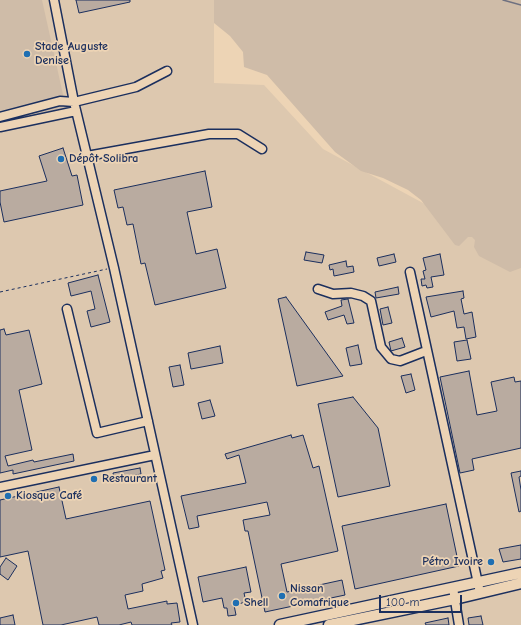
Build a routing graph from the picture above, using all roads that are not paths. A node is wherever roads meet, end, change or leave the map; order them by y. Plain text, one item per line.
1 (54, 0) edge
2 (167, 71) dead end
3 (74, 102) junction
4 (76, 111) junction
5 (0, 117) edge
6 (0, 127) edge
7 (262, 149) dead end
8 (87, 156) junction
9 (410, 272) dead end
10 (318, 289) dead end
11 (66, 309) dead end
12 (426, 351) junction
13 (148, 421) junction
14 (155, 454) junction
15 (0, 487) edge
16 (521, 573) edge
17 (478, 582) junction
18 (521, 583) edge
19 (453, 588) junction
20 (480, 593) junction
21 (455, 599) junction
22 (193, 625) edge
23 (280, 625) edge
24 (328, 625) edge
25 (460, 625) edge

1 - 3 street
2 - 3 street
3 - 4 street
3 - 5 street
4 - 6 street
4 - 8 street
7 - 8 street
8 - 13 street
9 - 12 street
10 - 12 street
11 - 13 street
12 - 17 street
13 - 14 street
14 - 15 street
14 - 22 street
16 - 17 main road
17 - 19 main road
17 - 20 street
18 - 20 main road
19 - 21 street
19 - 23 main road
20 - 21 main road
21 - 24 main road
21 - 25 street

